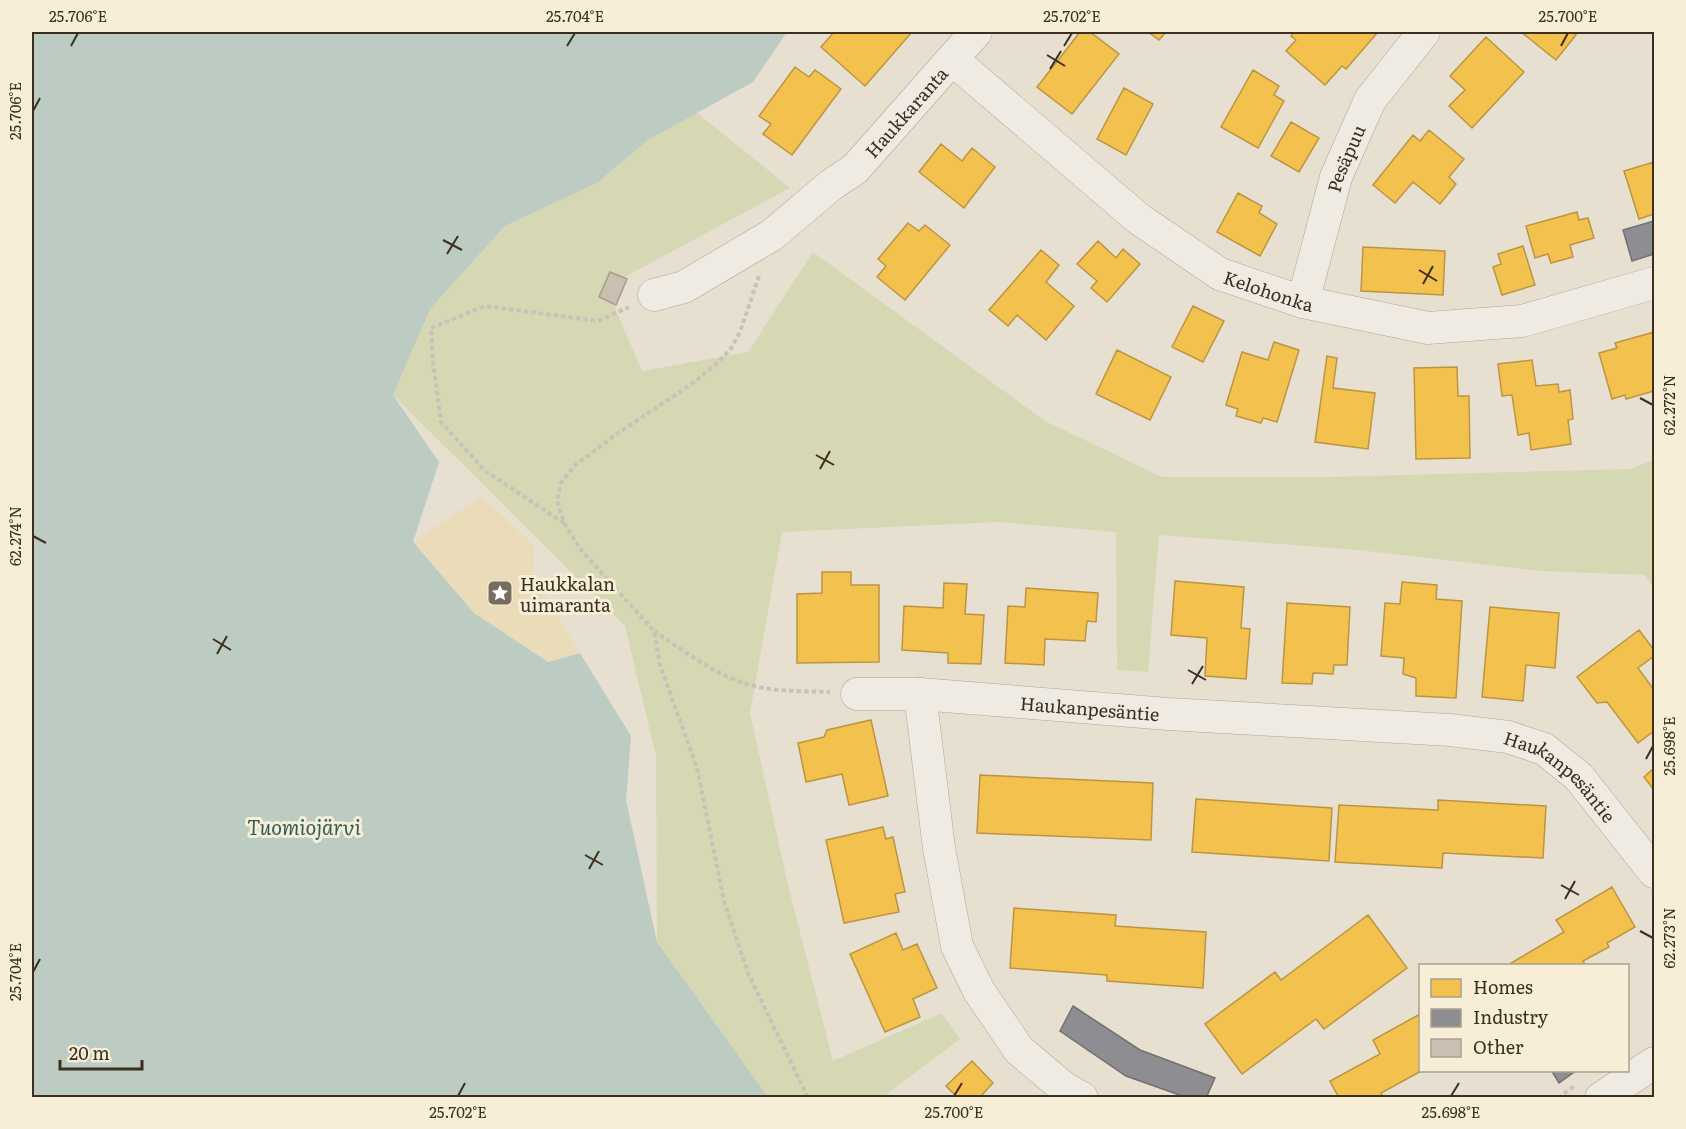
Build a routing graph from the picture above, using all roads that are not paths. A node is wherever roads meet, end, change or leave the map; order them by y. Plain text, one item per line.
1 (976, 32) edge
2 (1425, 32) edge
3 (953, 60) junction
4 (1654, 283) edge
5 (654, 295) road end
6 (1303, 302) junction
7 (858, 694) road end
8 (920, 694) junction
9 (1654, 872) edge
10 (1654, 1063) edge
11 (1082, 1098) edge
12 (1601, 1098) edge

1 - 3 street, Haukkaranta
2 - 6 street, Pesäpuu
3 - 5 street, Haukkaranta
3 - 6 street, Kelohonka
4 - 6 street, Kelohonka
7 - 8 street, Haukanpesäntie
8 - 9 street, Haukanpesäntie
8 - 11 street
10 - 12 street

